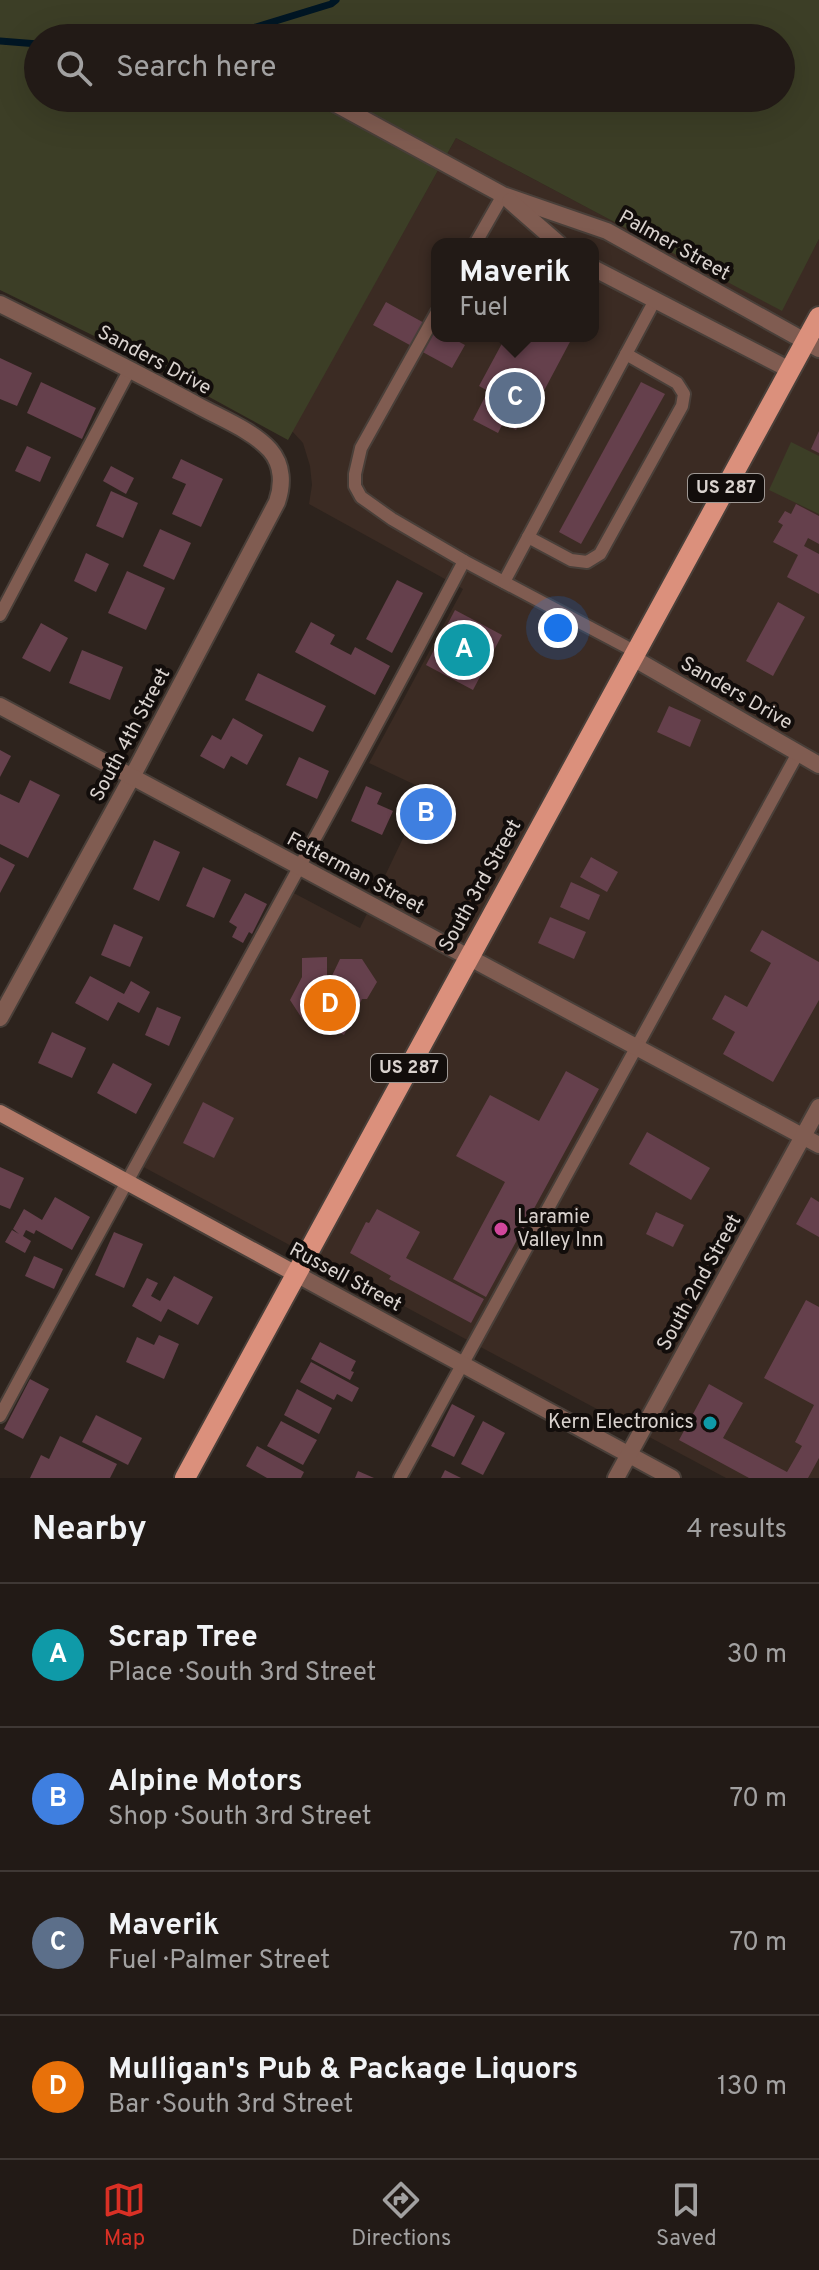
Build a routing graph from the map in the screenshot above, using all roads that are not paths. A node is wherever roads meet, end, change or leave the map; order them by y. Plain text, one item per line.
1 (351, 112) edge
2 (503, 195) junction
3 (478, 238) edge
4 (552, 238) edge
5 (599, 271) edge
6 (655, 300) junction
7 (0, 304) edge
8 (819, 317) edge
9 (431, 323) edge
10 (812, 346) edge
11 (626, 354) junction
12 (130, 369) junction
13 (790, 370) junction
14 (279, 466) joint
15 (528, 537) junction
16 (464, 561) junction
17 (504, 582) junction
18 (0, 615) edge
19 (634, 655) junction
20 (0, 706) edge
21 (798, 753) junction
22 (819, 765) edge
23 (132, 777) junction
24 (301, 867) junction
25 (469, 958) junction
26 (0, 1018) edge
27 (637, 1048) junction
28 (819, 1107) edge
29 (0, 1113) edge
30 (803, 1136) junction
31 (819, 1145) edge
32 (126, 1181) junction
33 (296, 1274) junction
34 (463, 1364) junction
35 (0, 1416) edge
36 (629, 1454) junction
37 (185, 1478) edge
38 (400, 1478) edge
39 (616, 1478) edge
40 (672, 1478) edge

1 - 2 street, Palmer Street
2 - 3 lane
2 - 4 street, Palmer Street
2 - 10 street, Palmer Street
5 - 6 street
6 - 11 lane
6 - 13 street
7 - 12 street, Sanders Drive
8 - 10 main road, South 3rd Street / US 287
9 - 16 lane
10 - 13 main road, South 3rd Street / US 287
11 - 15 lane
11 - 15 lane
12 - 14 street, Sanders Drive
12 - 18 lane
13 - 19 main road, South 3rd Street / US 287
14 - 23 street, South 4th Street
15 - 17 lane
16 - 17 lane
16 - 24 lane
17 - 19 lane
19 - 21 street, Sanders Drive
19 - 25 main road, South 3rd Street / US 287
20 - 23 street, Fetterman Street
21 - 22 street, Sanders Drive
21 - 27 lane
23 - 24 street, Fetterman Street
23 - 26 street, South 4th Street
24 - 25 street, Fetterman Street
24 - 32 lane
25 - 27 street, Fetterman Street
25 - 33 main road, South 3rd Street / US 287
27 - 30 street, Fetterman Street
27 - 34 lane
28 - 30 street, South 2nd Street
29 - 32 main road, Russell Street
30 - 31 street, Fetterman Street
30 - 36 street, South 2nd Street
32 - 33 main road, Russell Street
32 - 35 lane
33 - 34 street, Russell Street
33 - 37 main road, South 3rd Street / US 287
34 - 36 street, Russell Street
34 - 38 lane
36 - 39 street, South 2nd Street
36 - 40 street, Russell Street

